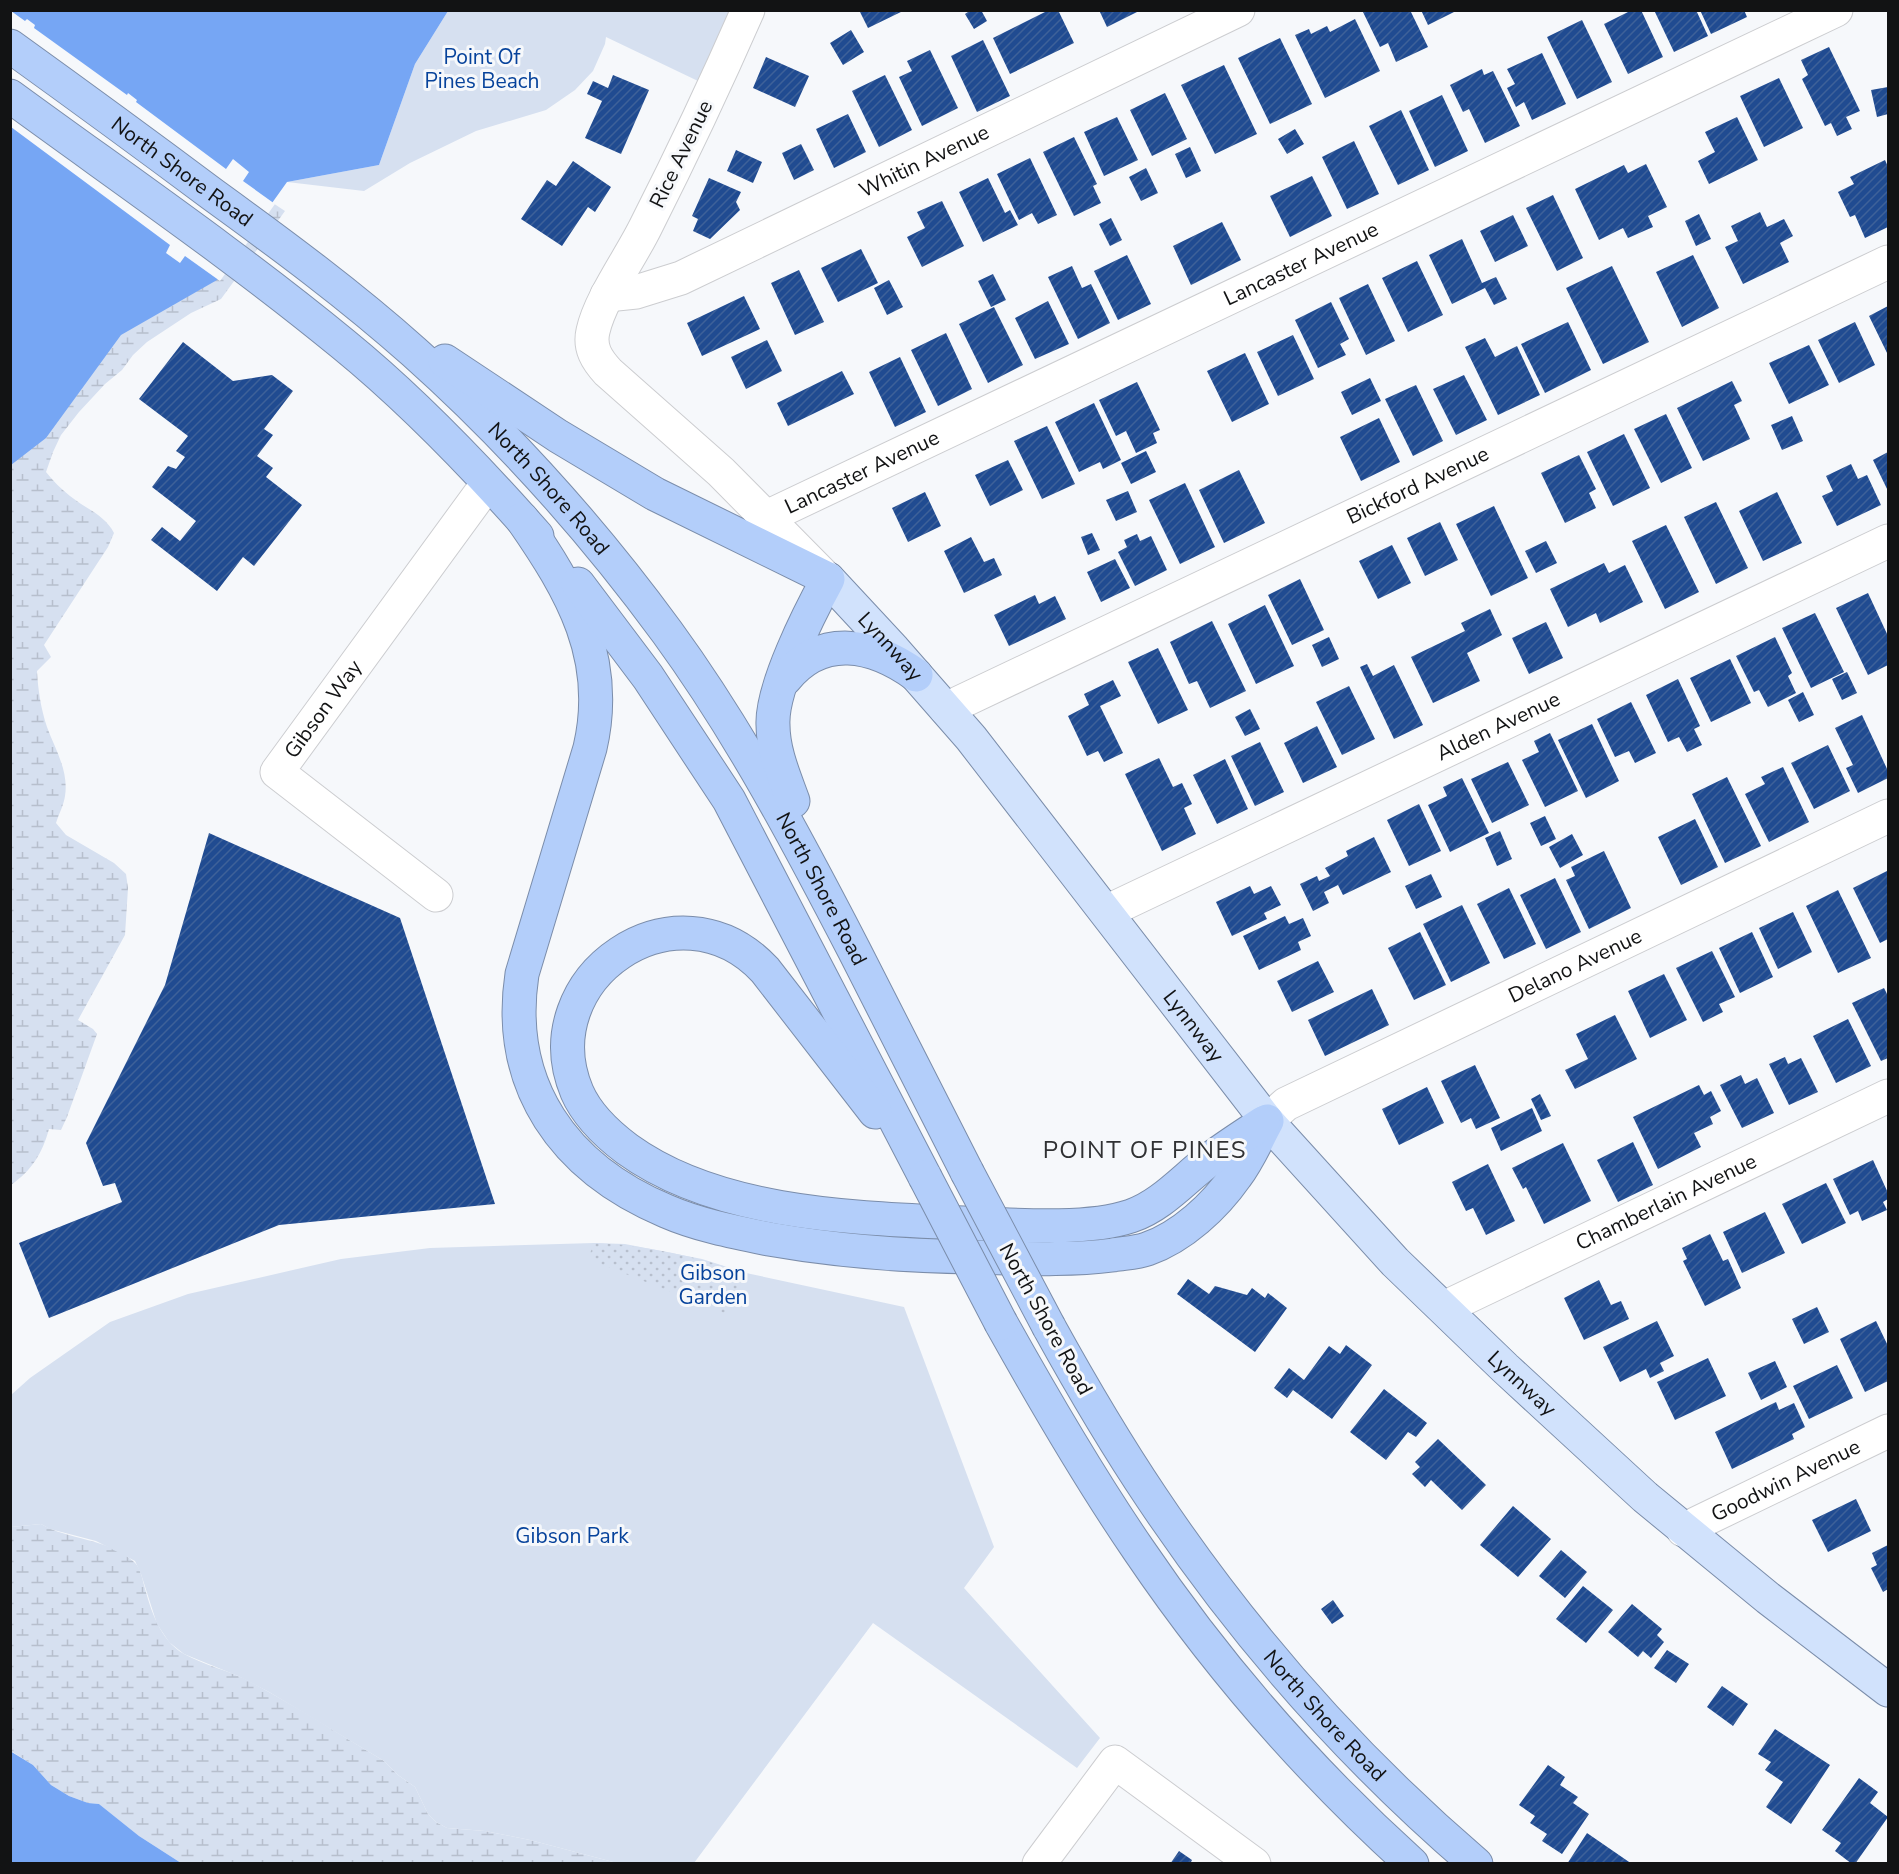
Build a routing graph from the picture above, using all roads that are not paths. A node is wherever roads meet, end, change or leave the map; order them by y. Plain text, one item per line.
1 (748, 10) edge
2 (1238, 10) edge
3 (1836, 10) edge
4 (10, 46) edge
5 (10, 96) edge
6 (1888, 262) edge
7 (335, 287) junction
8 (608, 295) junction
9 (488, 483) junction
10 (767, 517) junction
11 (522, 519) junction
12 (1888, 541) edge
13 (828, 579) junction
14 (916, 675) junction
15 (779, 688) junction
16 (946, 709) junction
17 (1888, 816) edge
18 (436, 895) dead end
19 (826, 896) junction
20 (1106, 912) junction
21 (1888, 1096) edge
22 (1267, 1121) junction
23 (925, 1177) junction
24 (1444, 1308) junction
25 (1888, 1431) edge
26 (1683, 1530) junction
27 (1888, 1690) edge
28 (1039, 1863) edge
29 (1254, 1863) edge
30 (1412, 1863) edge
31 (1476, 1863) edge

1 - 8 street, Rice Avenue
2 - 8 street, Whitin Avenue
3 - 10 street, Lancaster Avenue
4 - 7 highway, North Shore Road
5 - 9 highway, North Shore Road
6 - 16 street, Bickford Avenue
7 - 13 highway
7 - 19 highway, North Shore Road
8 - 10 street, Lynnway
9 - 11 highway, North Shore Road
9 - 18 street, Gibson Way
10 - 13 street, Lynnway
11 - 22 highway
11 - 23 highway, North Shore Road
12 - 20 street, Alden Avenue
13 - 14 main road, Lynnway
13 - 15 highway
14 - 15 highway
14 - 16 main road, Lynnway
15 - 19 highway
16 - 20 main road, Lynnway
17 - 22 street, Delano Avenue
19 - 31 highway, North Shore Road, bridge
20 - 22 main road, Lynnway
21 - 24 street, Chamberlain Avenue
22 - 23 highway
22 - 24 main road, Lynnway
23 - 30 highway, North Shore Road, bridge
24 - 26 main road, Lynnway
25 - 26 street, Goodwin Avenue
26 - 27 main road, Lynnway
28 - 29 street

